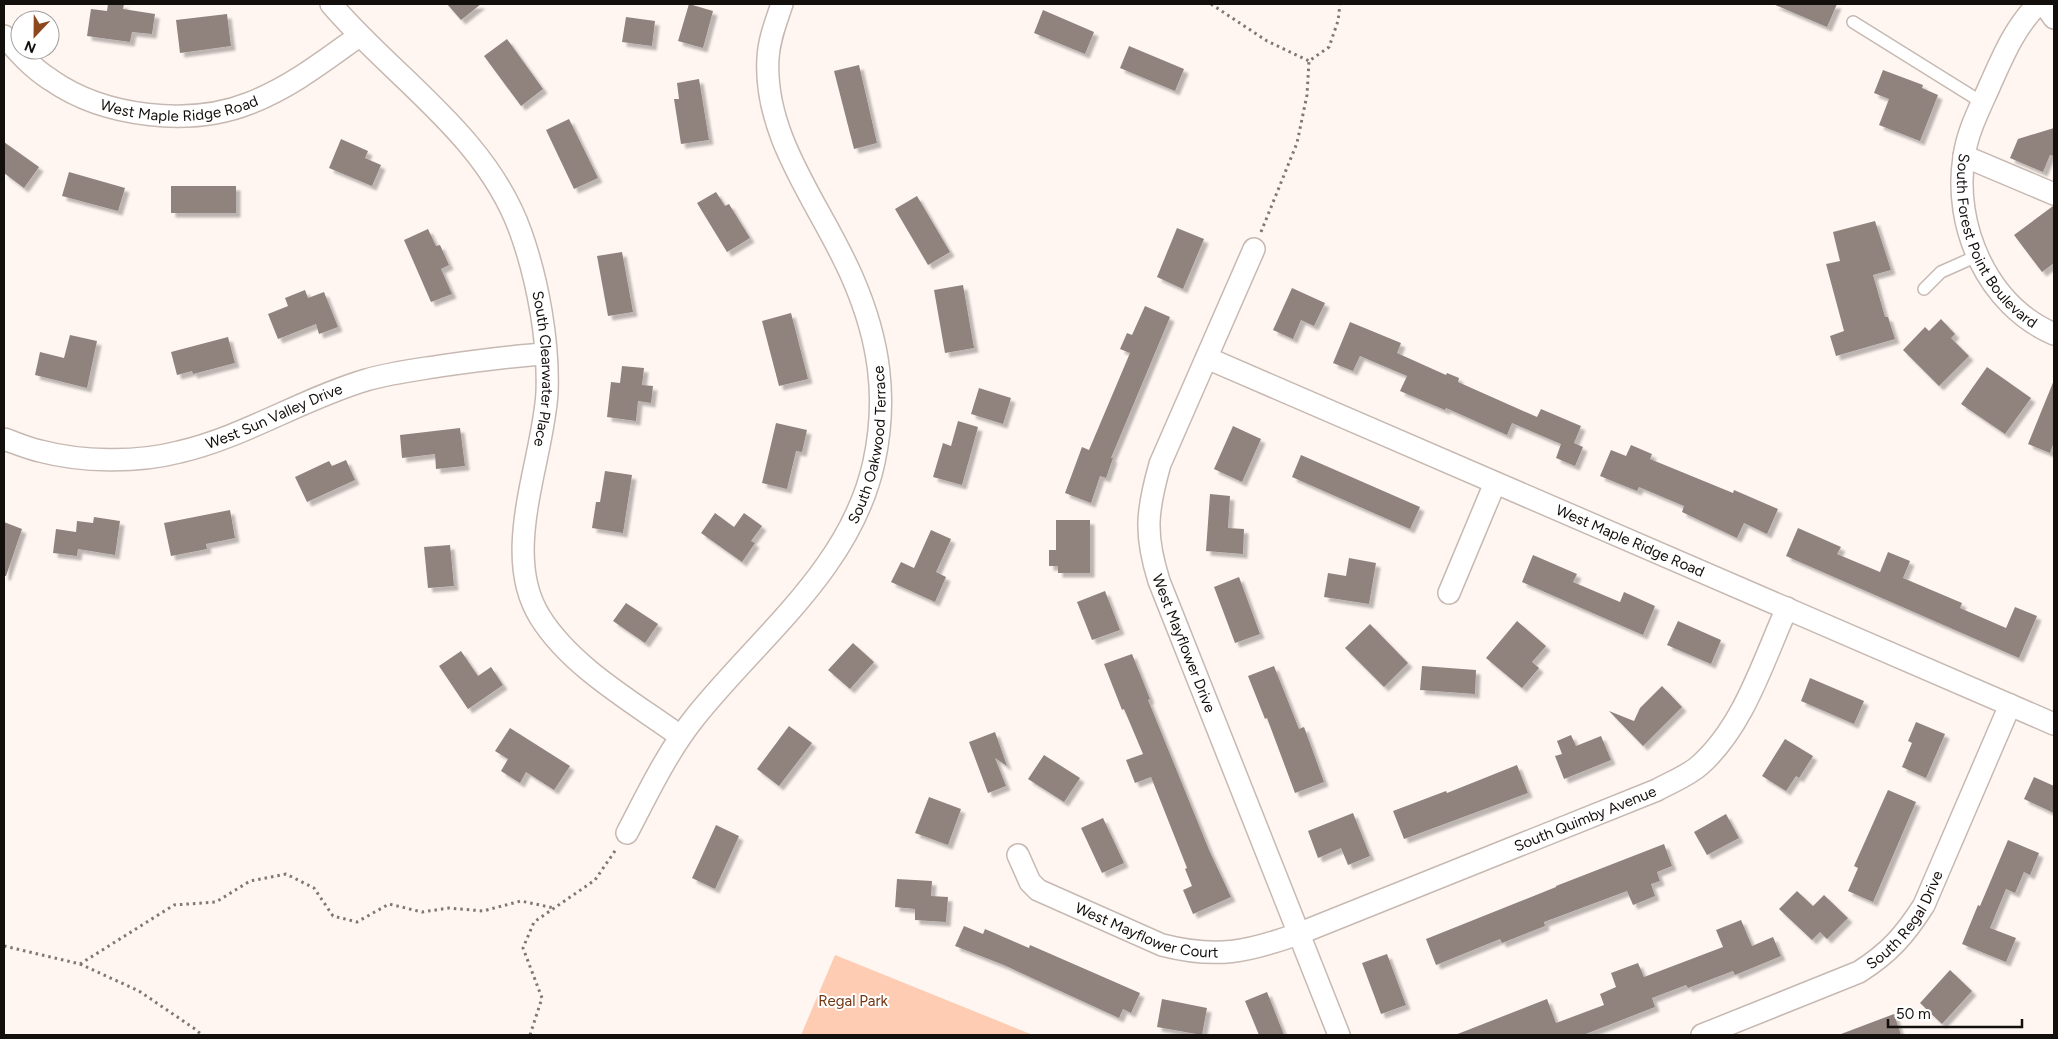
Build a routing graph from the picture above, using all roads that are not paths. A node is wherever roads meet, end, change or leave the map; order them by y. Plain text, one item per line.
1 (332, 4) edge
2 (782, 4) edge
3 (2038, 4) edge
4 (2044, 4) edge
5 (2054, 18) edge
6 (1852, 22) dead end
7 (4, 36) edge
8 (360, 36) junction
9 (1983, 102) junction
10 (1964, 156) junction
11 (2054, 194) edge
12 (1254, 249) road end
13 (1977, 256) junction
14 (1924, 289) dead end
15 (2054, 334) edge
16 (545, 354) junction
17 (1207, 358) junction
18 (4, 439) edge
19 (1495, 483) junction
20 (1449, 594) dead end
21 (1786, 608) junction
22 (2010, 704) junction
23 (2054, 724) edge
24 (680, 736) junction
25 (627, 833) road end
26 (1018, 854) dead end
27 (1298, 934) junction
28 (1339, 1035) edge
29 (1702, 1035) edge

1 - 8 street, South Clearwater Place
2 - 24 street, South Oakwood Terrace
3 - 9 street, South Forest Point Boulevard
4 - 5 street
6 - 9 lane
7 - 8 street, West Maple Ridge Road
8 - 16 street, South Clearwater Place
9 - 10 street, South Forest Point Boulevard
10 - 11 street
10 - 13 street, South Forest Point Boulevard
12 - 17 street, West Mayflower Drive
13 - 14 lane
13 - 15 street, South Forest Point Boulevard
16 - 18 street, West Sun Valley Drive
16 - 24 street, South Clearwater Place
17 - 19 street, West Maple Ridge Road
17 - 27 street, West Mayflower Drive
19 - 20 street
19 - 21 street, West Maple Ridge Road
21 - 22 street, West Maple Ridge Road
21 - 27 street, South Quimby Avenue
22 - 23 street, West Maple Ridge Road
22 - 29 street, South Regal Drive
24 - 25 street, South Oakwood Terrace
26 - 27 street, West Mayflower Court
27 - 28 street, West Mayflower Drive

